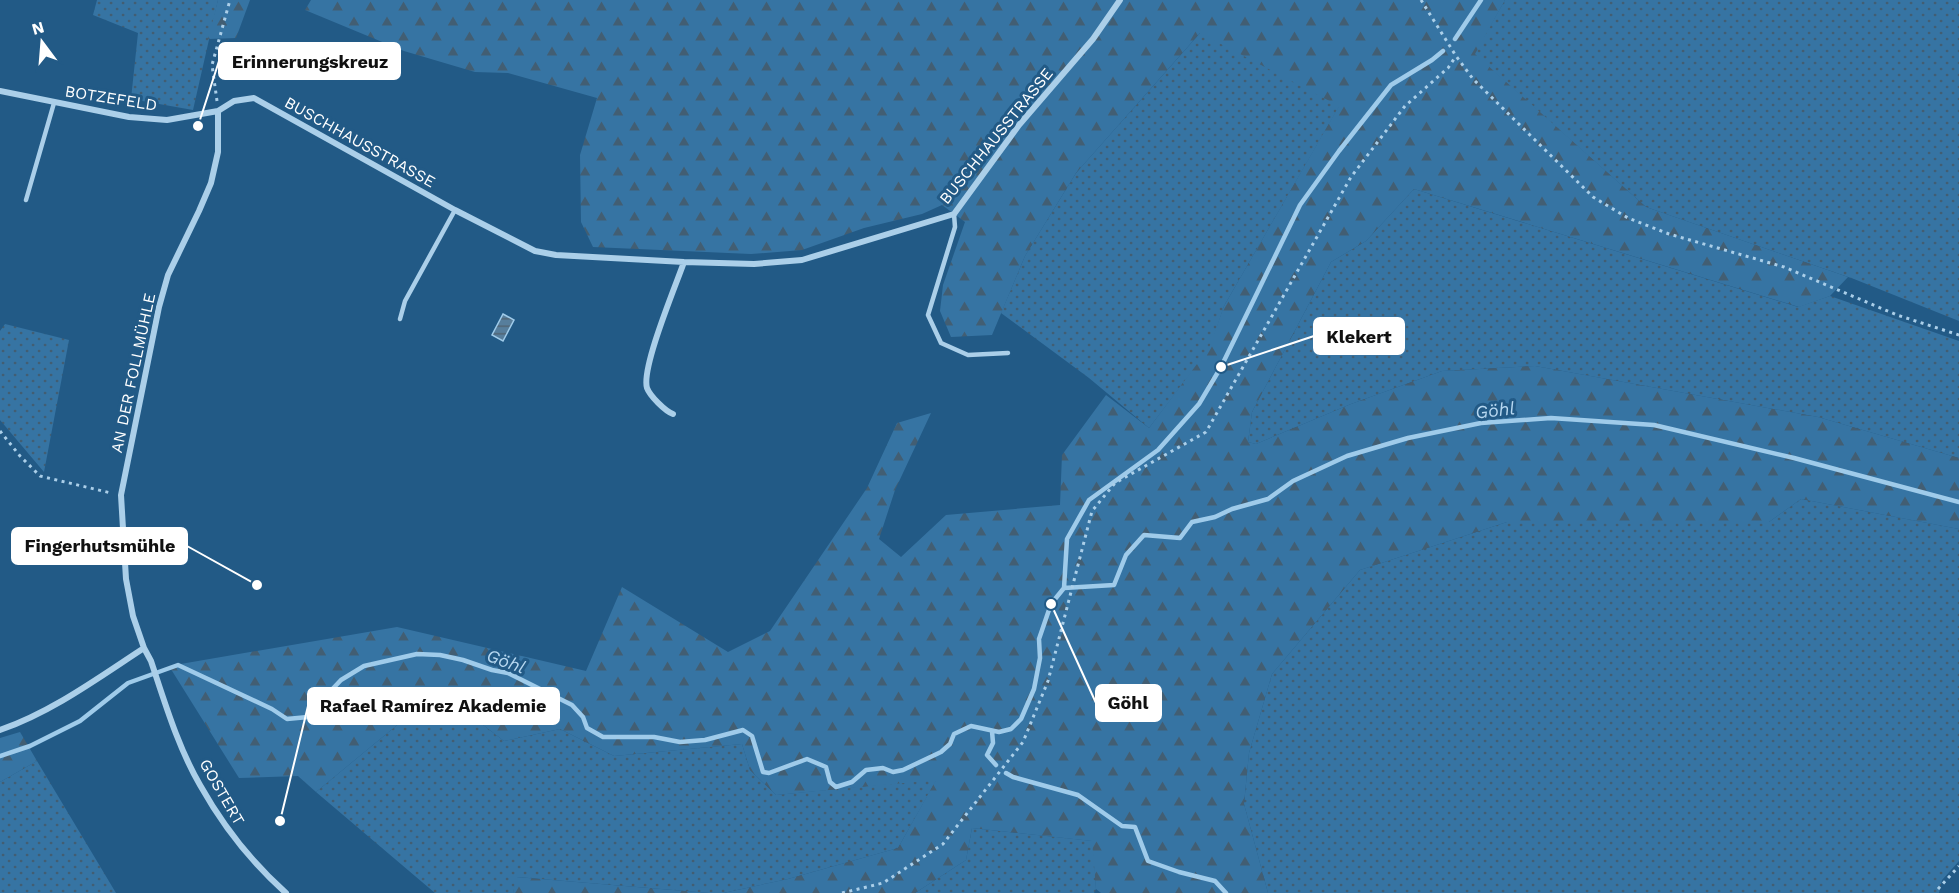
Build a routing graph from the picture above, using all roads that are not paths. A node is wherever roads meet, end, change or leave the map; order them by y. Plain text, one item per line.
1 (1120, 0) edge
2 (0, 91) edge
3 (54, 103) junction
4 (218, 111) junction
5 (26, 200) dead end
6 (455, 210) junction
7 (954, 214) junction
8 (684, 262) junction
9 (400, 319) dead end
10 (1008, 353) dead end
11 (673, 414) dead end
12 (144, 648) junction
13 (0, 730) edge
14 (286, 893) edge

1 - 7 street, BUSCHHAUSSTRASSE
2 - 3 street, BOTZEFELD
3 - 4 street, BOTZEFELD
3 - 5 lane
4 - 6 street, BUSCHHAUSSTRASSE
4 - 12 street, AN DER FOLLMÜHLE
6 - 8 street, BUSCHHAUSSTRASSE
6 - 9 lane
7 - 8 street, BUSCHHAUSSTRASSE
7 - 10 lane
8 - 11 street
12 - 13 street
12 - 14 street, GOSTERT

